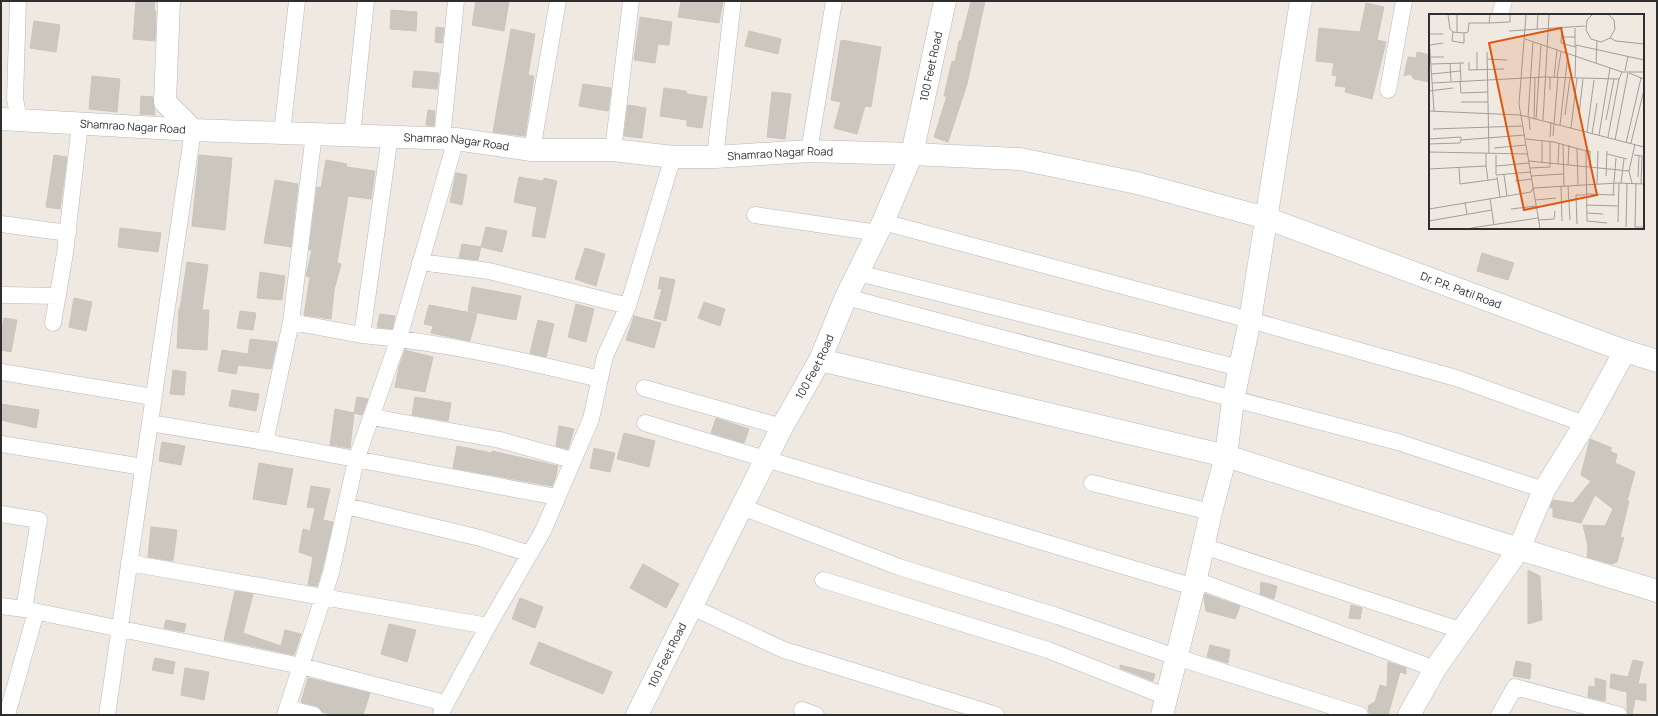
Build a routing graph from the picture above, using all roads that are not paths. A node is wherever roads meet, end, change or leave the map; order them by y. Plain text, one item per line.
1 (18, 1) edge
2 (169, 1) edge
3 (297, 1) edge
4 (366, 1) edge
5 (456, 1) edge
6 (558, 1) edge
7 (631, 1) edge
8 (733, 1) edge
9 (834, 1) edge
10 (945, 1) edge
11 (1301, 1) edge
12 (1404, 1) edge
13 (1504, 1) edge
14 (1500, 14) edge
15 (1388, 90) dead end
16 (10, 120) edge
17 (80, 124) junction
18 (193, 130) junction
19 (282, 132) junction
20 (314, 134) junction
21 (352, 135) junction
22 (390, 136) junction
23 (449, 138) junction
24 (532, 150) junction
25 (613, 150) junction
26 (809, 151) junction
27 (912, 154) junction
28 (673, 156) junction
29 (715, 157) junction
30 (755, 215) dead end
31 (1266, 218) junction
32 (1, 224) edge
33 (881, 228) junction
34 (68, 233) junction
35 (420, 262) junction
36 (858, 272) junction
37 (2, 294) dead end
38 (58, 296) junction
39 (846, 297) junction
40 (628, 306) junction
41 (1250, 320) junction
42 (291, 322) junction
43 (53, 323) dead end
44 (362, 335) junction
45 (399, 338) junction
46 (1625, 351) junction
47 (820, 360) junction
48 (1657, 362) edge
49 (1240, 368) junction
50 (1, 372) edge
51 (600, 379) junction
52 (644, 388) dead end
53 (153, 397) junction
54 (1233, 400) junction
55 (372, 416) junction
56 (645, 422) dead end
57 (150, 423) junction
58 (1585, 424) junction
59 (782, 427) junction
60 (265, 442) junction
61 (1, 444) edge
62 (1226, 456) junction
63 (766, 458) junction
64 (356, 460) junction
65 (572, 460) junction
66 (143, 467) junction
67 (1092, 483) dead end
68 (1544, 490) junction
69 (556, 497) junction
70 (346, 506) junction
71 (742, 507) junction
72 (1211, 512) junction
73 (1, 514) edge
74 (1203, 546) junction
75 (1519, 549) junction
76 (530, 554) junction
77 (129, 563) junction
78 (823, 580) dead end
79 (1195, 584) junction
80 (1657, 591) edge
81 (324, 596) junction
82 (1, 606) edge
83 (692, 607) junction
84 (30, 610) junction
85 (488, 626) junction
86 (120, 630) junction
87 (1463, 631) junction
88 (1176, 657) junction
89 (301, 666) junction
90 (1435, 669) junction
91 (7, 690) edge
92 (1165, 706) edge
93 (1574, 709) edge
94 (286, 712) edge
95 (442, 712) edge
96 (8, 715) edge
97 (107, 715) edge
98 (314, 715) edge
99 (636, 715) edge
100 (996, 715) edge
101 (1360, 715) edge
102 (1409, 715) edge
103 (1499, 715) edge
104 (1619, 715) edge

1 - 16 street
2 - 18 street
3 - 19 street
4 - 21 street
5 - 23 street
6 - 24 street
7 - 25 street
8 - 29 street
9 - 26 street
10 - 27 street, 100 Feet Road
11 - 31 street
12 - 15 street
13 - 14 street
16 - 17 street, Shamrao Nagar Road
17 - 18 street, Shamrao Nagar Road
17 - 34 street
18 - 19 street, Shamrao Nagar Road
18 - 53 street
19 - 20 street, Shamrao Nagar Road
20 - 21 street, Shamrao Nagar Road
20 - 42 street
21 - 22 street, Shamrao Nagar Road
22 - 23 street, Shamrao Nagar Road
22 - 44 street
23 - 24 street, Shamrao Nagar Road
23 - 35 street
24 - 25 street, Shamrao Nagar Road
25 - 28 street, Shamrao Nagar Road
26 - 27 street, Shamrao Nagar Road
26 - 29 street, Shamrao Nagar Road
27 - 31 street, Shamrao Nagar Road
27 - 33 street, 100 Feet Road
28 - 29 street, Shamrao Nagar Road
28 - 40 street
30 - 33 street
31 - 41 street
31 - 46 street, Dr. P.R. Patil Road
32 - 34 street
33 - 36 street, 100 Feet Road
33 - 41 street
34 - 38 street
35 - 40 street
35 - 45 street
36 - 39 street, 100 Feet Road
36 - 49 street
37 - 38 street
38 - 43 street
39 - 47 street, 100 Feet Road
39 - 54 street
40 - 51 street
41 - 49 street
41 - 58 street
42 - 44 street
42 - 60 street
44 - 45 street
45 - 51 street
45 - 55 street
46 - 48 street, Dr. P.R. Patil Road
46 - 58 street
47 - 59 street, 100 Feet Road
47 - 62 street
49 - 54 street
50 - 53 street
51 - 65 street
52 - 59 street
53 - 57 street
54 - 62 street
54 - 68 street
55 - 64 street
55 - 65 street
56 - 63 street
57 - 60 street
57 - 66 street
58 - 68 street
59 - 63 street, 100 Feet Road
60 - 64 street
61 - 66 street
62 - 72 street
62 - 75 street
63 - 71 street, 100 Feet Road
63 - 79 street
64 - 69 street
64 - 70 street
65 - 69 street
66 - 77 street
67 - 72 street
68 - 75 street
69 - 76 street
70 - 76 street
70 - 81 street
71 - 83 street, 100 Feet Road
71 - 88 street
72 - 74 street
73 - 84 street
74 - 79 street
74 - 87 street
75 - 80 street
75 - 87 street
76 - 85 street
77 - 81 street
77 - 86 street
78 - 92 street
79 - 88 street
79 - 90 street
81 - 85 street
81 - 89 street
82 - 84 street
83 - 99 street, 100 Feet Road
83 - 100 street
84 - 86 street
84 - 91 street
85 - 95 street
86 - 89 street
86 - 97 street
87 - 90 street
88 - 92 street
88 - 101 street
89 - 94 street
89 - 95 street
90 - 102 street
91 - 96 street
93 - 103 street
93 - 104 street
94 - 98 street

